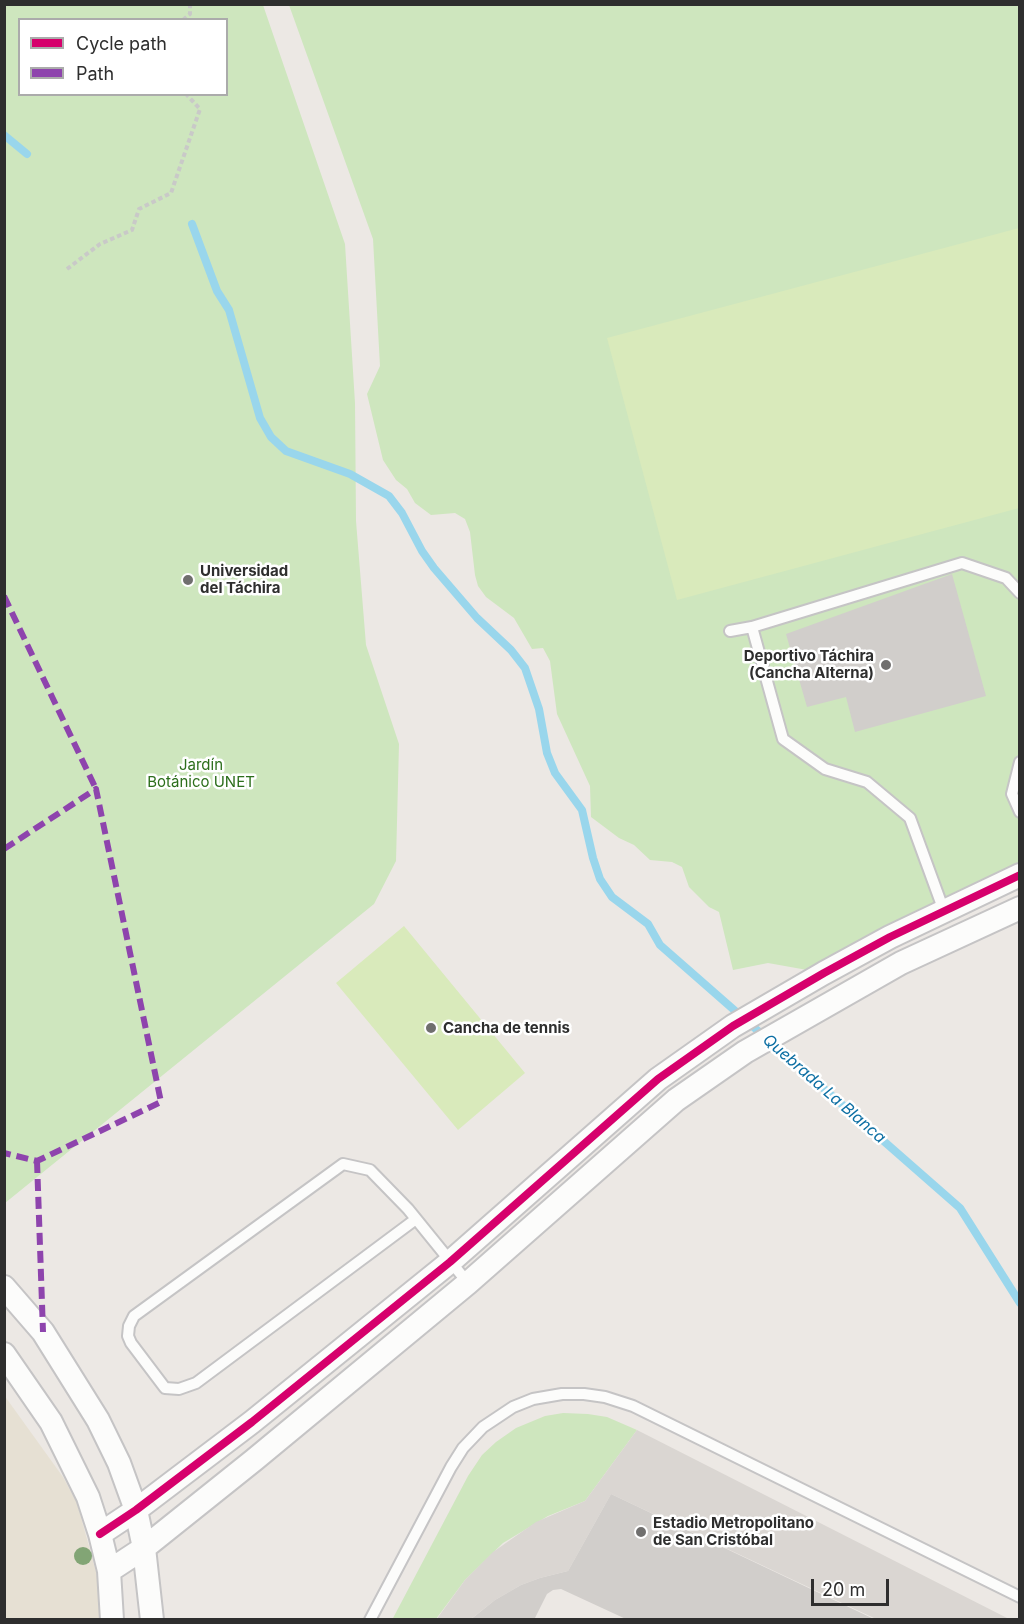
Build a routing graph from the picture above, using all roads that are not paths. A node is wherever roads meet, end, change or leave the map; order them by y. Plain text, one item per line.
1 (1020, 593) edge
2 (752, 627) junction
3 (730, 632) dead end
4 (1020, 762) edge
5 (1020, 812) edge
6 (1020, 875) edge
7 (1020, 908) edge
8 (944, 911) junction
9 (416, 1218) junction
10 (450, 1263) junction
11 (468, 1282) junction
12 (4, 1287) edge
13 (4, 1354) edge
14 (136, 1510) junction
15 (100, 1534) junction
16 (144, 1548) junction
17 (109, 1571) junction
18 (1020, 1597) edge
19 (112, 1620) edge
20 (152, 1620) edge
21 (370, 1620) edge

1 - 2 lane
2 - 3 lane
2 - 8 lane
4 - 5 lane
6 - 8 street
7 - 11 street
8 - 10 street
9 - 9 lane
9 - 10 lane
10 - 11 lane
10 - 14 street
11 - 16 street
12 - 14 street
13 - 15 street
14 - 15 street
14 - 16 street
15 - 17 street
16 - 17 street
16 - 20 street
17 - 19 street
18 - 21 lane

